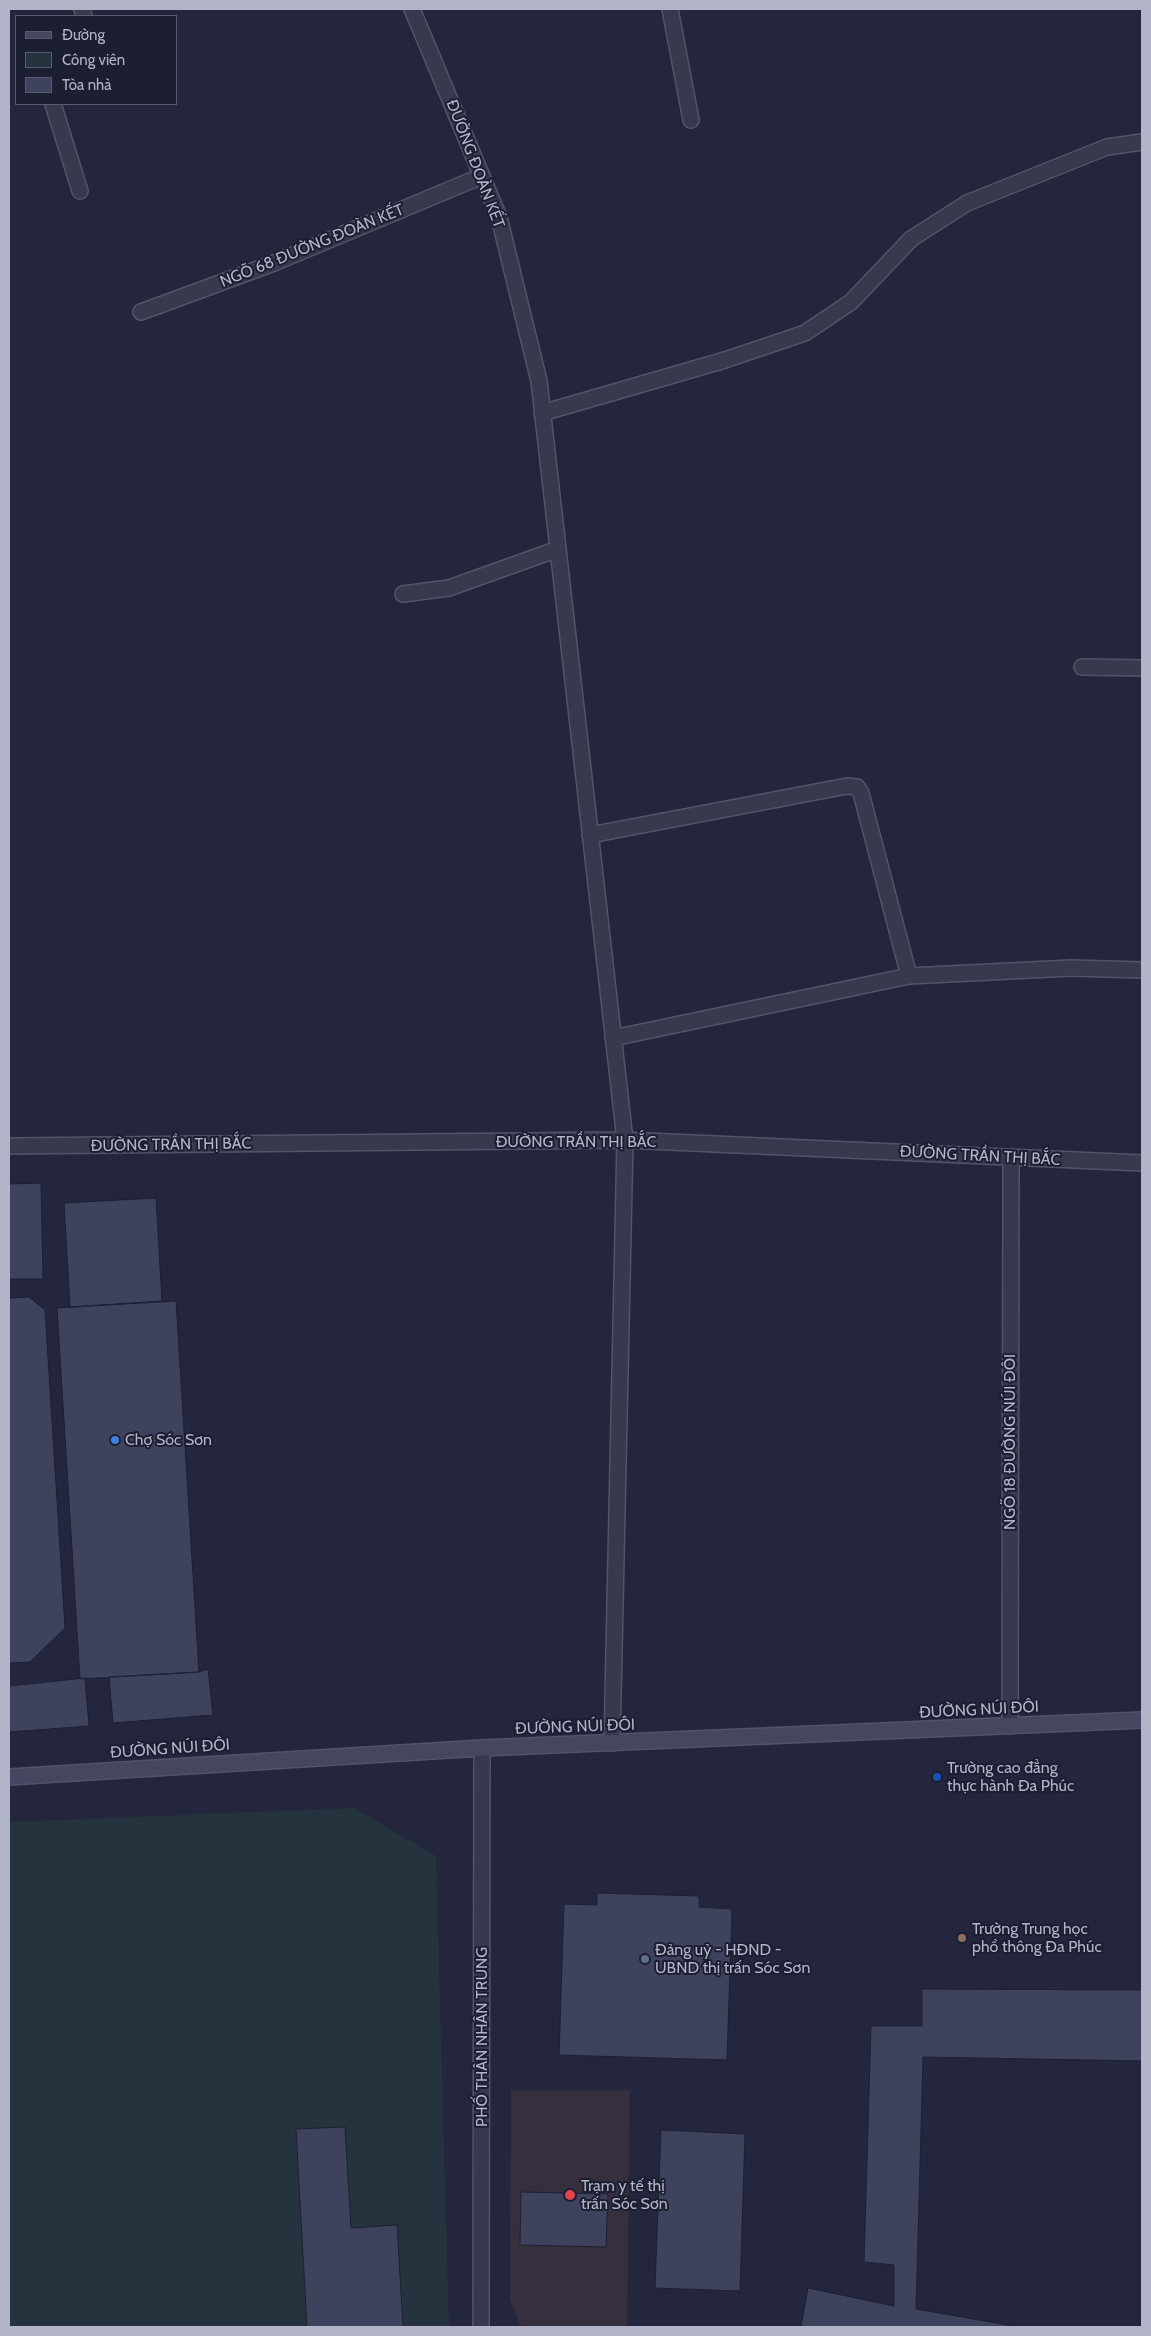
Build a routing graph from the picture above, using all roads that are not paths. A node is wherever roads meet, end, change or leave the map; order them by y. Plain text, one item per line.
1 (412, 9) edge
2 (670, 9) edge
3 (53, 105) edge
4 (691, 120) dead end
5 (1142, 142) edge
6 (482, 176) junction
7 (80, 190) dead end
8 (141, 312) dead end
9 (542, 413) junction
10 (558, 549) junction
11 (403, 594) dead end
12 (1082, 667) dead end
13 (1142, 668) edge
14 (590, 835) junction
15 (1142, 970) edge
16 (909, 976) junction
17 (613, 1038) junction
18 (625, 1140) junction
19 (9, 1146) edge
20 (1011, 1157) junction
21 (1142, 1163) edge
22 (1142, 1720) edge
23 (1010, 1726) junction
24 (612, 1743) junction
25 (482, 1748) junction
26 (9, 1777) edge
27 (481, 2327) edge

1 - 6 street, ĐƯỜNG ĐOÀN KẾT
2 - 4 street
3 - 7 street
5 - 9 street
6 - 8 street, NGÕ 68 ĐƯỜNG ĐOÀN KẾT
6 - 9 street, ĐƯỜNG ĐOÀN KẾT
9 - 10 street, ĐƯỜNG ĐOÀN KẾT
10 - 11 street
10 - 14 street, ĐƯỜNG ĐOÀN KẾT
12 - 13 street
14 - 16 street
14 - 17 street, ĐƯỜNG ĐOÀN KẾT
15 - 16 street
16 - 17 street
17 - 18 street, ĐƯỜNG ĐOÀN KẾT
18 - 19 street, ĐƯỜNG TRẦN THỊ BẮC
18 - 20 street, ĐƯỜNG TRẦN THỊ BẮC
18 - 24 street, ĐƯỜNG ĐOÀN KẾT
20 - 21 street, ĐƯỜNG TRẦN THỊ BẮC
20 - 23 street, NGÕ 18 ĐƯỜNG NÚI ĐÔI
22 - 23 main road, ĐƯỜNG NÚI ĐÔI
23 - 24 main road, ĐƯỜNG NÚI ĐÔI
24 - 25 main road, ĐƯỜNG NÚI ĐÔI
25 - 26 main road, ĐƯỜNG NÚI ĐÔI
25 - 27 street, PHỐ THÂN NHÂN TRUNG

